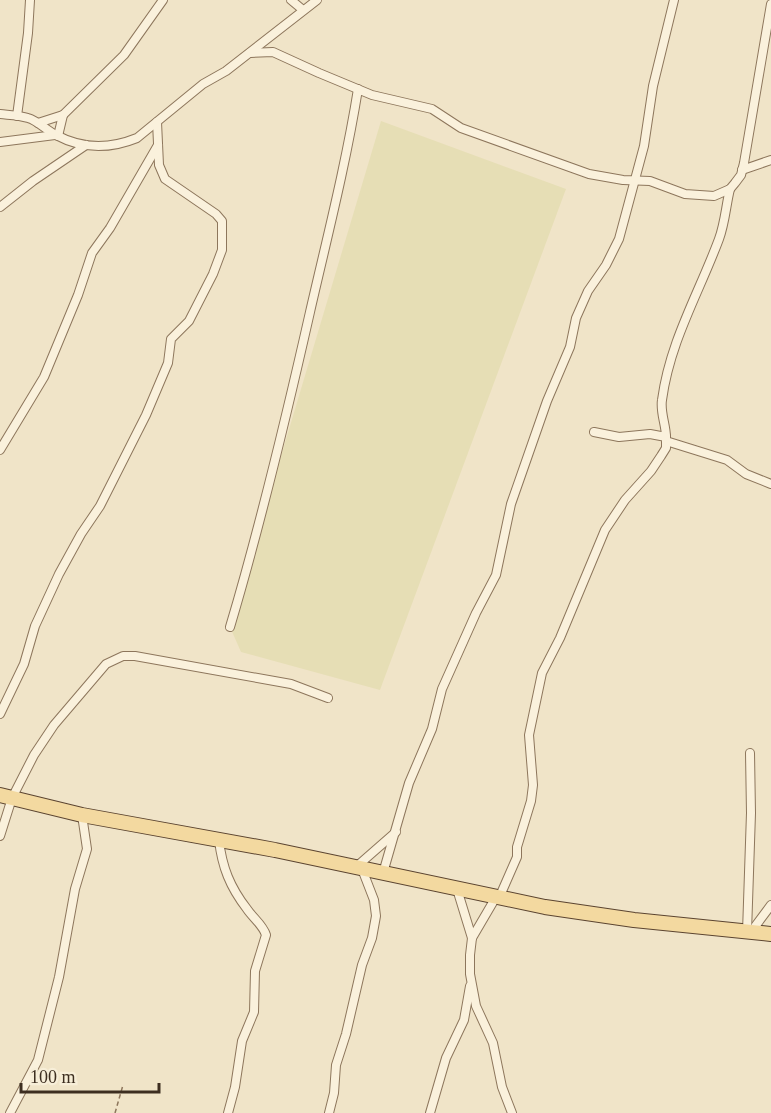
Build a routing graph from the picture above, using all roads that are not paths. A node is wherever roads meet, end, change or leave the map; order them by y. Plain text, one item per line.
1 (30, 0) edge
2 (163, 0) edge
3 (291, 0) edge
4 (317, 0) edge
5 (674, 0) edge
6 (771, 4) edge
7 (303, 10) junction
8 (250, 52) junction
9 (358, 89) junction
10 (0, 114) edge
11 (63, 115) junction
12 (17, 116) junction
13 (157, 122) junction
14 (38, 123) junction
15 (47, 129) junction
16 (57, 135) junction
17 (40, 137) junction
18 (0, 142) edge
19 (159, 144) junction
20 (86, 145) junction
21 (771, 160) edge
22 (742, 170) junction
23 (634, 181) junction
24 (730, 189) junction
25 (0, 207) edge
26 (594, 432) dead end
27 (666, 439) junction
28 (0, 450) edge
29 (771, 484) edge
30 (230, 627) dead end
31 (328, 698) dead end
32 (0, 714) edge
33 (750, 753) dead end
34 (6, 797) edge
35 (82, 815) junction
36 (396, 832) junction
37 (0, 836) edge
38 (219, 840) junction
39 (359, 868) junction
40 (383, 873) junction
41 (457, 889) junction
42 (497, 897) junction
43 (771, 905) edge
44 (749, 932) junction
45 (771, 934) edge
46 (472, 938) junction
47 (470, 974) junction
48 (10, 1113) edge
49 (228, 1113) edge
50 (328, 1113) edge
51 (430, 1113) edge
52 (513, 1113) edge

1 - 12 street
2 - 11 street
3 - 7 street
4 - 7 street
5 - 23 street
6 - 22 street
7 - 8 street
8 - 9 street
8 - 13 street
9 - 23 street
9 - 30 street
10 - 12 street
11 - 14 street
11 - 16 street
12 - 14 street
13 - 19 street
13 - 20 street
14 - 15 street
15 - 16 street
15 - 17 street
16 - 17 street
16 - 20 street
17 - 18 street
19 - 28 street
19 - 32 street
20 - 25 street
21 - 22 street
22 - 24 street
23 - 24 street
23 - 36 street
24 - 27 street
26 - 27 street
27 - 29 street
27 - 42 street
31 - 34 street
33 - 44 street
34 - 35 main road
34 - 37 street
35 - 38 main road
35 - 48 street
36 - 39 street
36 - 40 street
38 - 39 main road
38 - 49 street
39 - 40 main road
39 - 50 street
40 - 41 main road
41 - 42 main road
41 - 46 street
42 - 44 main road
42 - 46 street
43 - 44 street
44 - 45 main road
46 - 47 street
47 - 51 street
47 - 52 street

